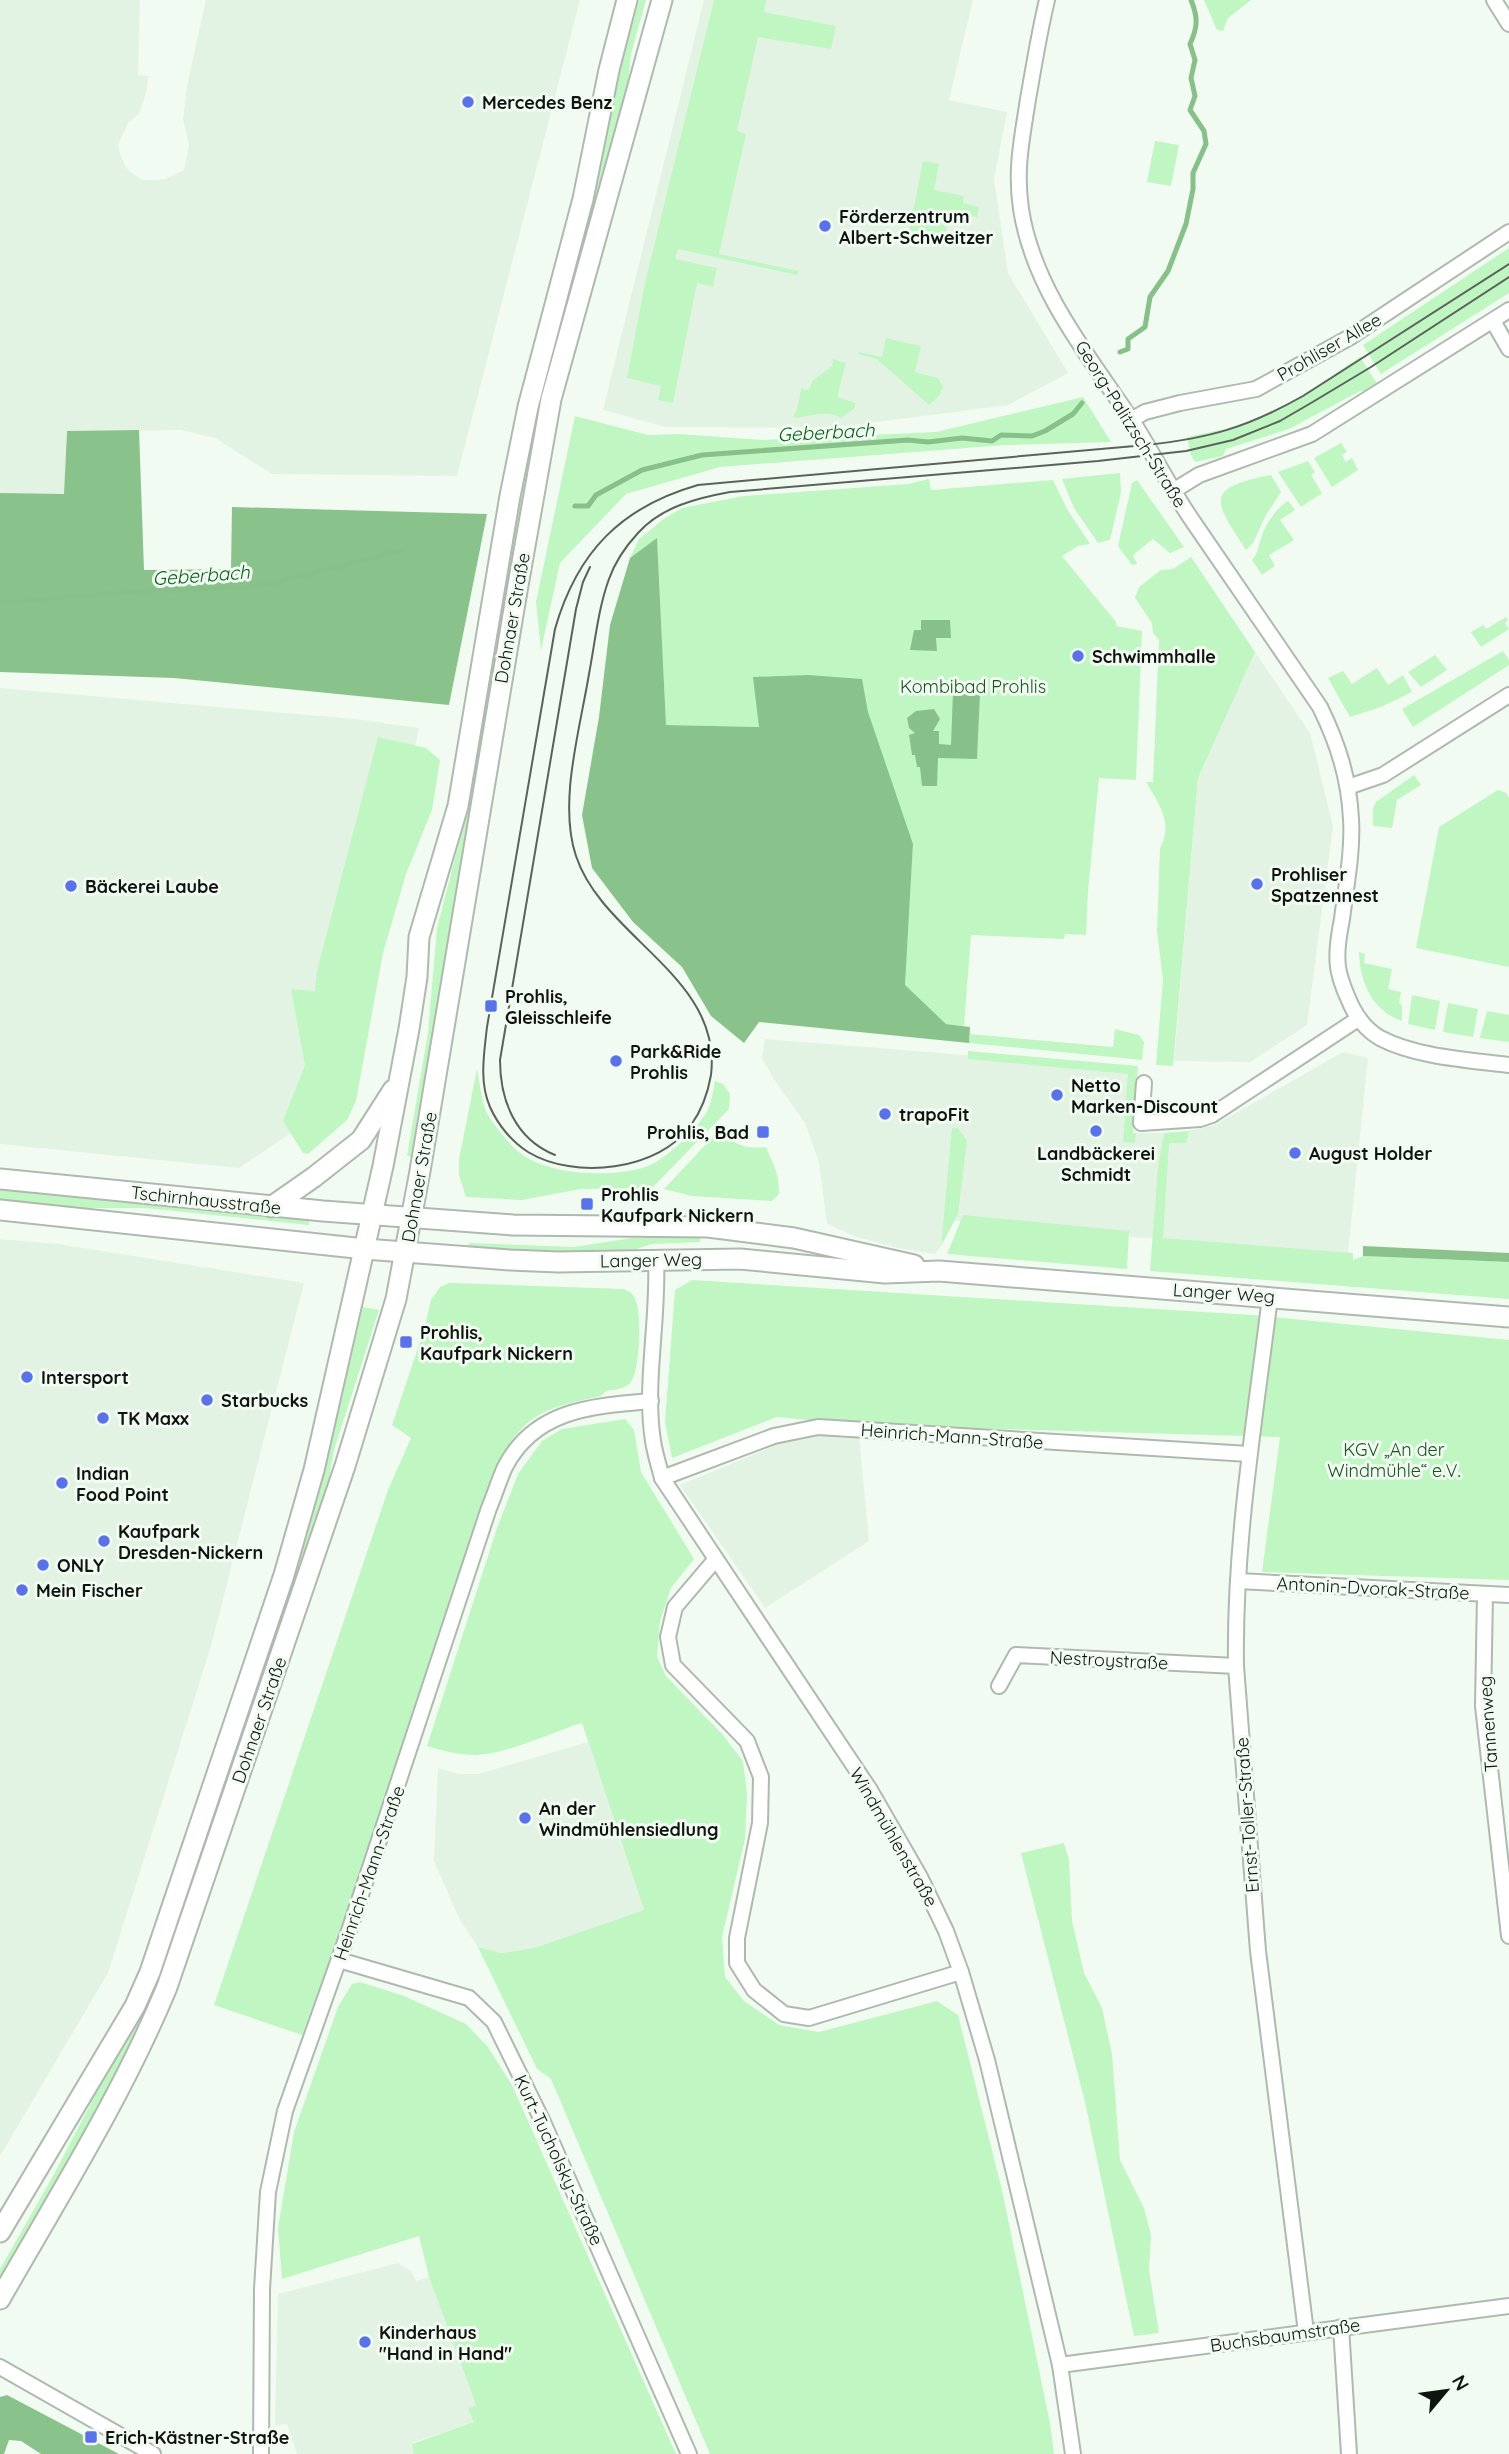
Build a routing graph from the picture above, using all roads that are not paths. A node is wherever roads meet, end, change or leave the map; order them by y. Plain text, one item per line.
1 (627, 0) edge
2 (662, 0) edge
3 (1038, 0) edge
4 (1047, 0) edge
5 (1494, 0) edge
6 (1509, 24) edge
7 (1040, 29) junction
8 (1509, 232) edge
9 (1509, 310) edge
10 (1493, 321) junction
11 (1509, 349) edge
12 (1131, 420) junction
13 (1173, 491) junction
14 (1509, 695) edge
15 (1348, 787) junction
16 (1358, 1018) junction
17 (1509, 1066) edge
18 (1144, 1083) dead end
19 (397, 1084) junction
20 (0, 1179) edge
21 (271, 1207) junction
22 (0, 1210) edge
23 (372, 1215) junction
24 (412, 1218) junction
25 (365, 1249) junction
26 (405, 1252) junction
27 (656, 1261) junction
28 (939, 1271) junction
29 (1270, 1297) junction
30 (1509, 1317) edge
31 (651, 1401) junction
32 (1249, 1454) junction
33 (662, 1478) junction
34 (715, 1560) junction
35 (1238, 1581) junction
36 (1485, 1594) junction
37 (1509, 1595) edge
38 (1236, 1666) junction
39 (999, 1686) dead end
40 (1509, 1936) edge
41 (340, 1961) junction
42 (961, 1972) junction
43 (0, 2232) edge
44 (0, 2299) edge
45 (1509, 2306) edge
46 (1341, 2327) junction
47 (1306, 2332) junction
48 (1060, 2365) junction
49 (0, 2367) edge
50 (153, 2454) edge
51 (261, 2454) edge
52 (689, 2454) edge
53 (1073, 2454) edge
54 (1349, 2454) edge

1 - 19 main road, Dohnaer Straße
2 - 24 main road, Dohnaer Straße
3 - 7 street, Georg-Palitzsch-Straße
4 - 7 street, Georg-Palitzsch-Straße
5 - 6 street
7 - 12 street, Georg-Palitzsch-Straße
8 - 12 street, Prohliser Allee
9 - 10 street
10 - 11 street
10 - 13 street
12 - 13 street, Georg-Palitzsch-Straße
13 - 15 street, Georg-Palitzsch-Straße
14 - 15 street
15 - 16 street, Georg-Palitzsch-Straße
16 - 17 street
16 - 18 street
19 - 21 main road
19 - 23 main road, Dohnaer Straße
20 - 21 main road, Tschirnhausstraße
21 - 23 main road, Tschirnhausstraße
22 - 25 main road, Tschirnhausstraße
23 - 24 main road, Tschirnhausstraße
23 - 25 main road, Dohnaer Straße
24 - 26 main road, Dohnaer Straße
24 - 28 main road, Langer Weg
25 - 26 main road, Tschirnhausstraße
25 - 43 main road, Dohnaer Straße
26 - 27 main road, Langer Weg
26 - 44 main road, Dohnaer Straße
27 - 28 main road, Langer Weg
27 - 31 street, Windmühlenstraße
28 - 29 main road, Langer Weg
29 - 30 main road, Langer Weg
29 - 32 street, Ernst-Toller-Straße
31 - 33 street, Windmühlenstraße
31 - 41 street, Heinrich-Mann-Straße
32 - 33 street, Heinrich-Mann-Straße
32 - 35 street, Ernst-Toller-Straße
33 - 34 street, Windmühlenstraße
34 - 42 street, Windmühlenstraße
34 - 42 street
35 - 36 street, Antonin-Dvorak-Straße
35 - 38 street, Ernst-Toller-Straße
36 - 37 street, Antonin-Dvorak-Straße
36 - 40 street, Tannenweg
38 - 39 street, Nestroystraße
38 - 47 street, Ernst-Toller-Straße
41 - 51 street, Heinrich-Mann-Straße
41 - 52 street, Kurt-Tucholsky-Straße
42 - 48 street, Windmühlenstraße
45 - 46 street, Buchsbaumstraße
46 - 47 street, Buchsbaumstraße
46 - 54 street
47 - 48 street, Buchsbaumstraße
48 - 53 street, Windmühlenstraße
49 - 50 street

